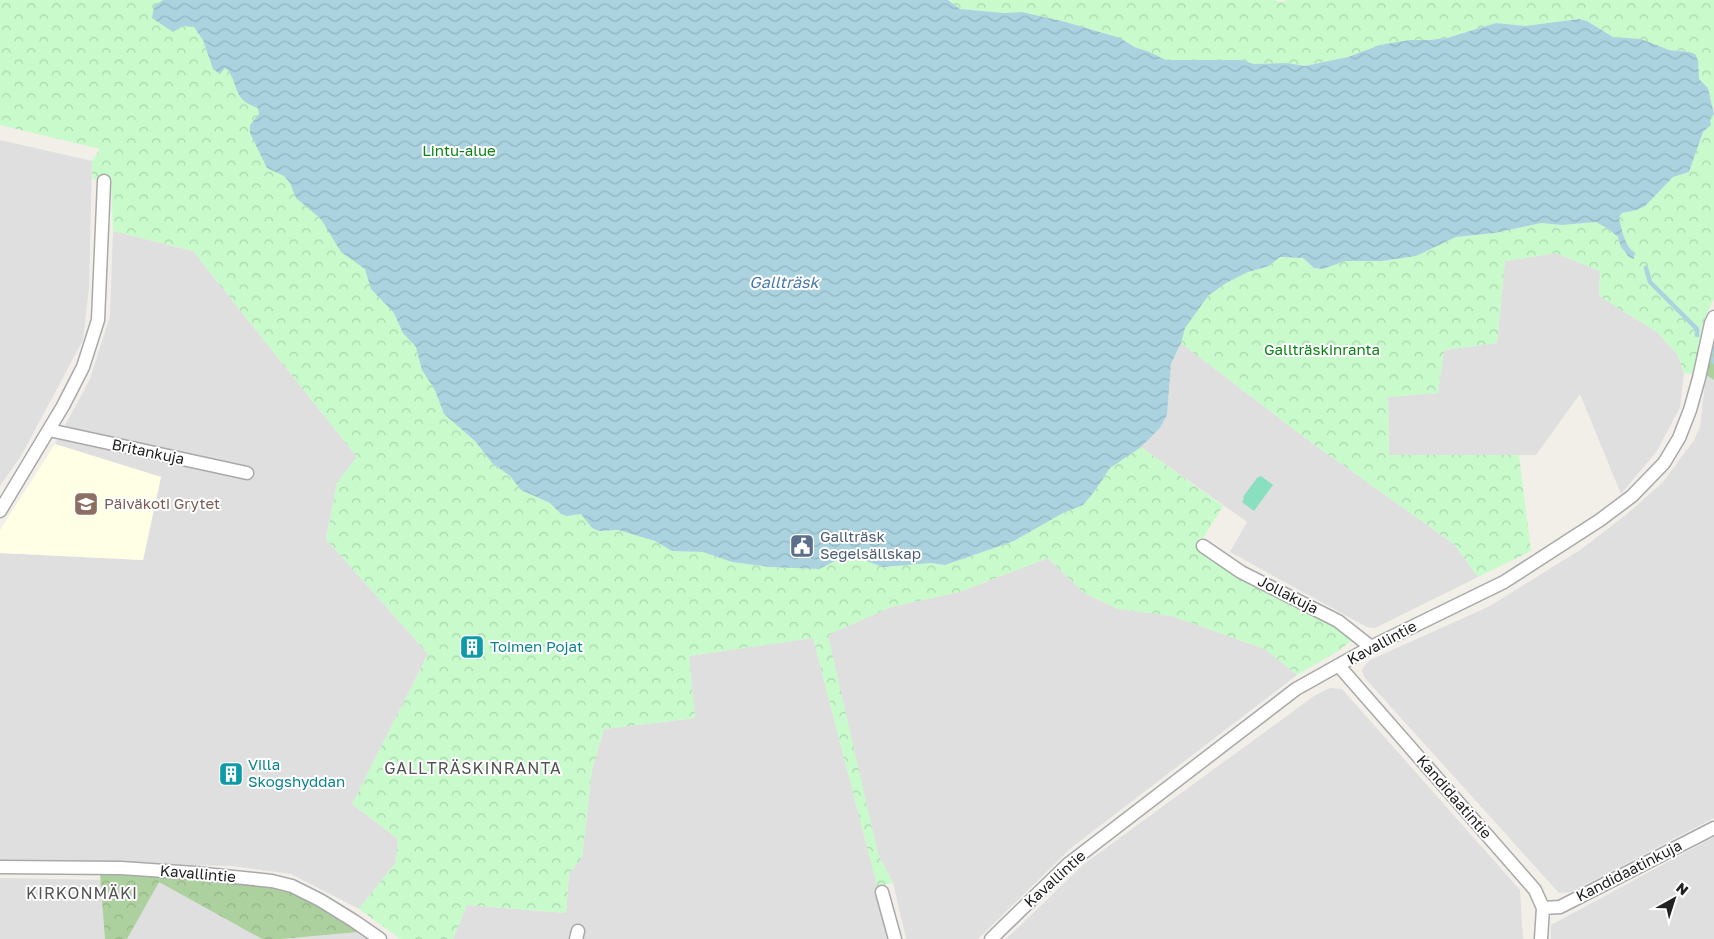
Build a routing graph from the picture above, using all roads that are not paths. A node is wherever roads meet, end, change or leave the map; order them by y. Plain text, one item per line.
1 (104, 181) dead end
2 (1714, 317) edge
3 (49, 430) junction
4 (247, 473) dead end
5 (0, 511) edge
6 (1203, 546) dead end
7 (1371, 647) junction
8 (1339, 666) junction
9 (1714, 828) edge
10 (0, 867) edge
11 (882, 892) dead end
12 (1543, 908) junction
13 (380, 939) edge
14 (894, 939) edge
15 (991, 939) edge
16 (1541, 939) edge

1 - 3 street
2 - 7 street, Kavallintie
3 - 4 street, Britankuja
3 - 5 street
6 - 7 street, Jollakuja
7 - 8 street, Kavallintie
8 - 12 street, Kandidaatintie
8 - 15 street, Kavallintie
9 - 12 street, Kandidaatinkuja
10 - 13 street, Kavallintie
11 - 14 street
12 - 16 street

